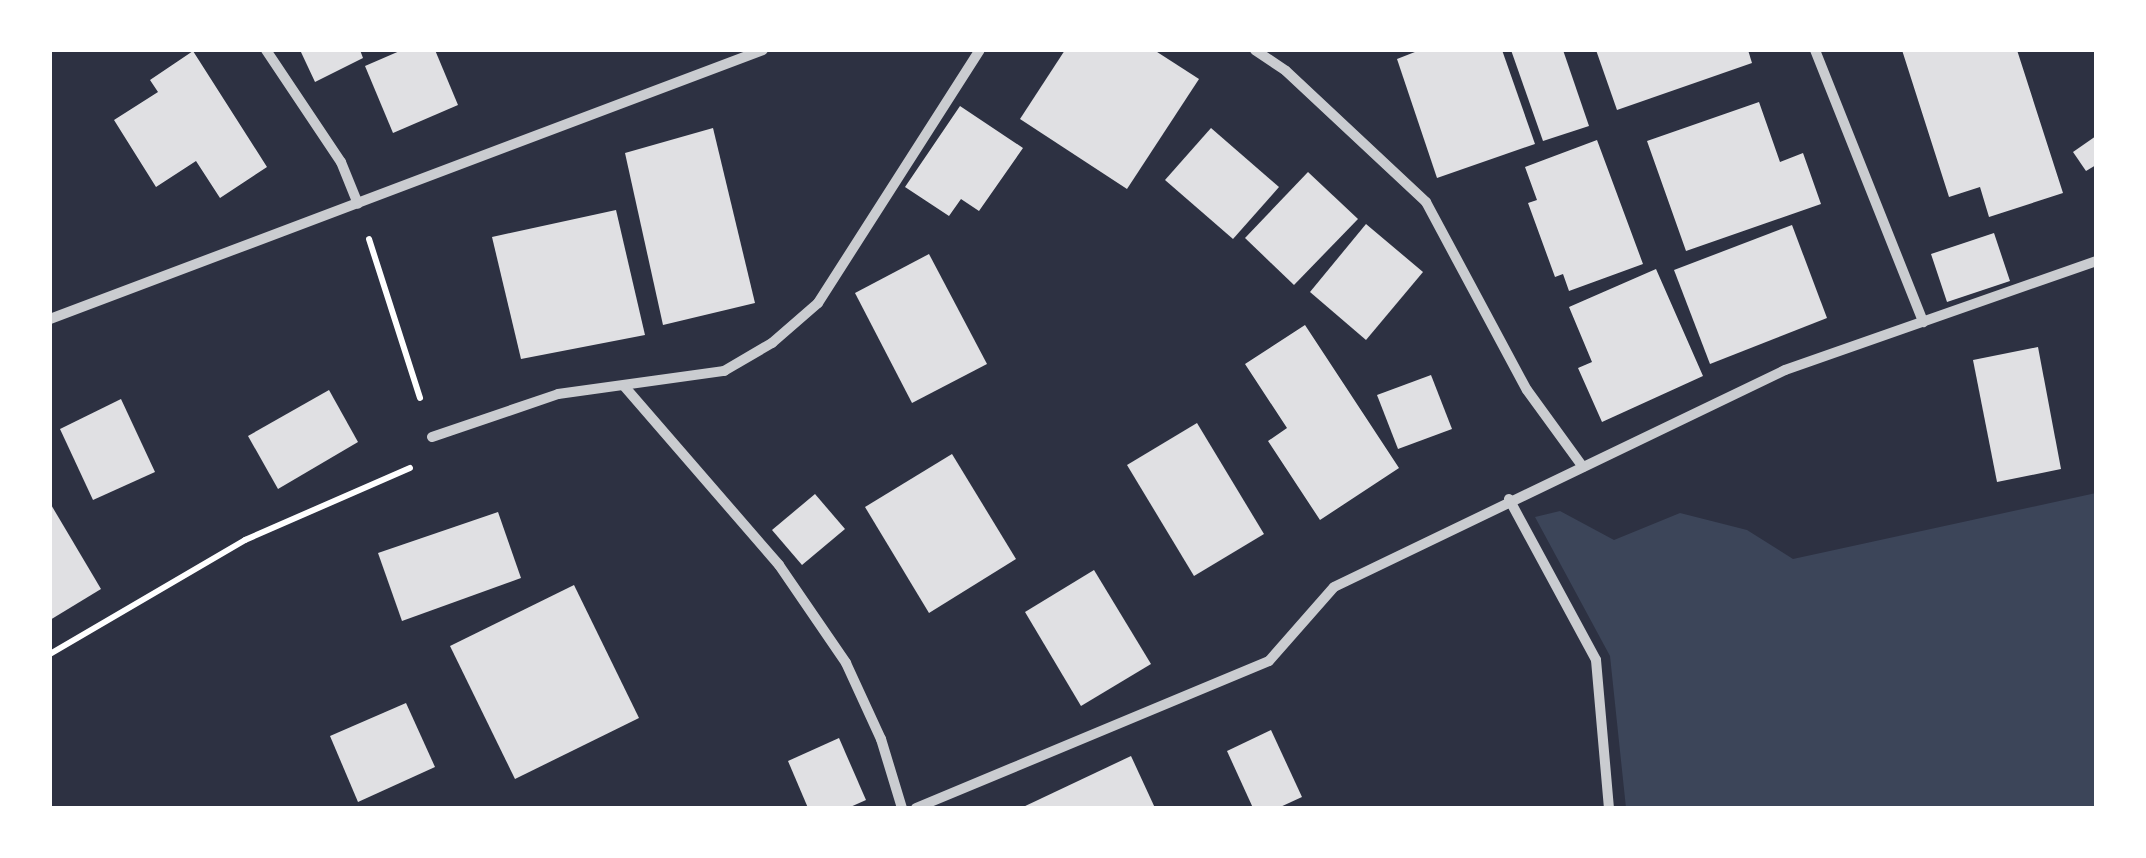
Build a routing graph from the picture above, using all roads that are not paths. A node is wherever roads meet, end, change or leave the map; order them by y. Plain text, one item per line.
1 (266, 50) edge
2 (762, 50) edge
3 (980, 50) edge
4 (1815, 50) edge
5 (1264, 52) edge
6 (358, 204) junction
7 (2096, 260) edge
8 (50, 319) edge
9 (1923, 322) junction
10 (624, 386) junction
11 (432, 437) road end
12 (1584, 467) junction
13 (1510, 499) junction
14 (902, 808) edge
15 (916, 808) edge
16 (1610, 808) edge

1 - 6 street
2 - 6 street
3 - 10 street
4 - 9 street
5 - 12 street
6 - 8 street
7 - 9 street
9 - 12 street
10 - 11 street
10 - 14 street
12 - 13 street
13 - 15 street
13 - 16 street

